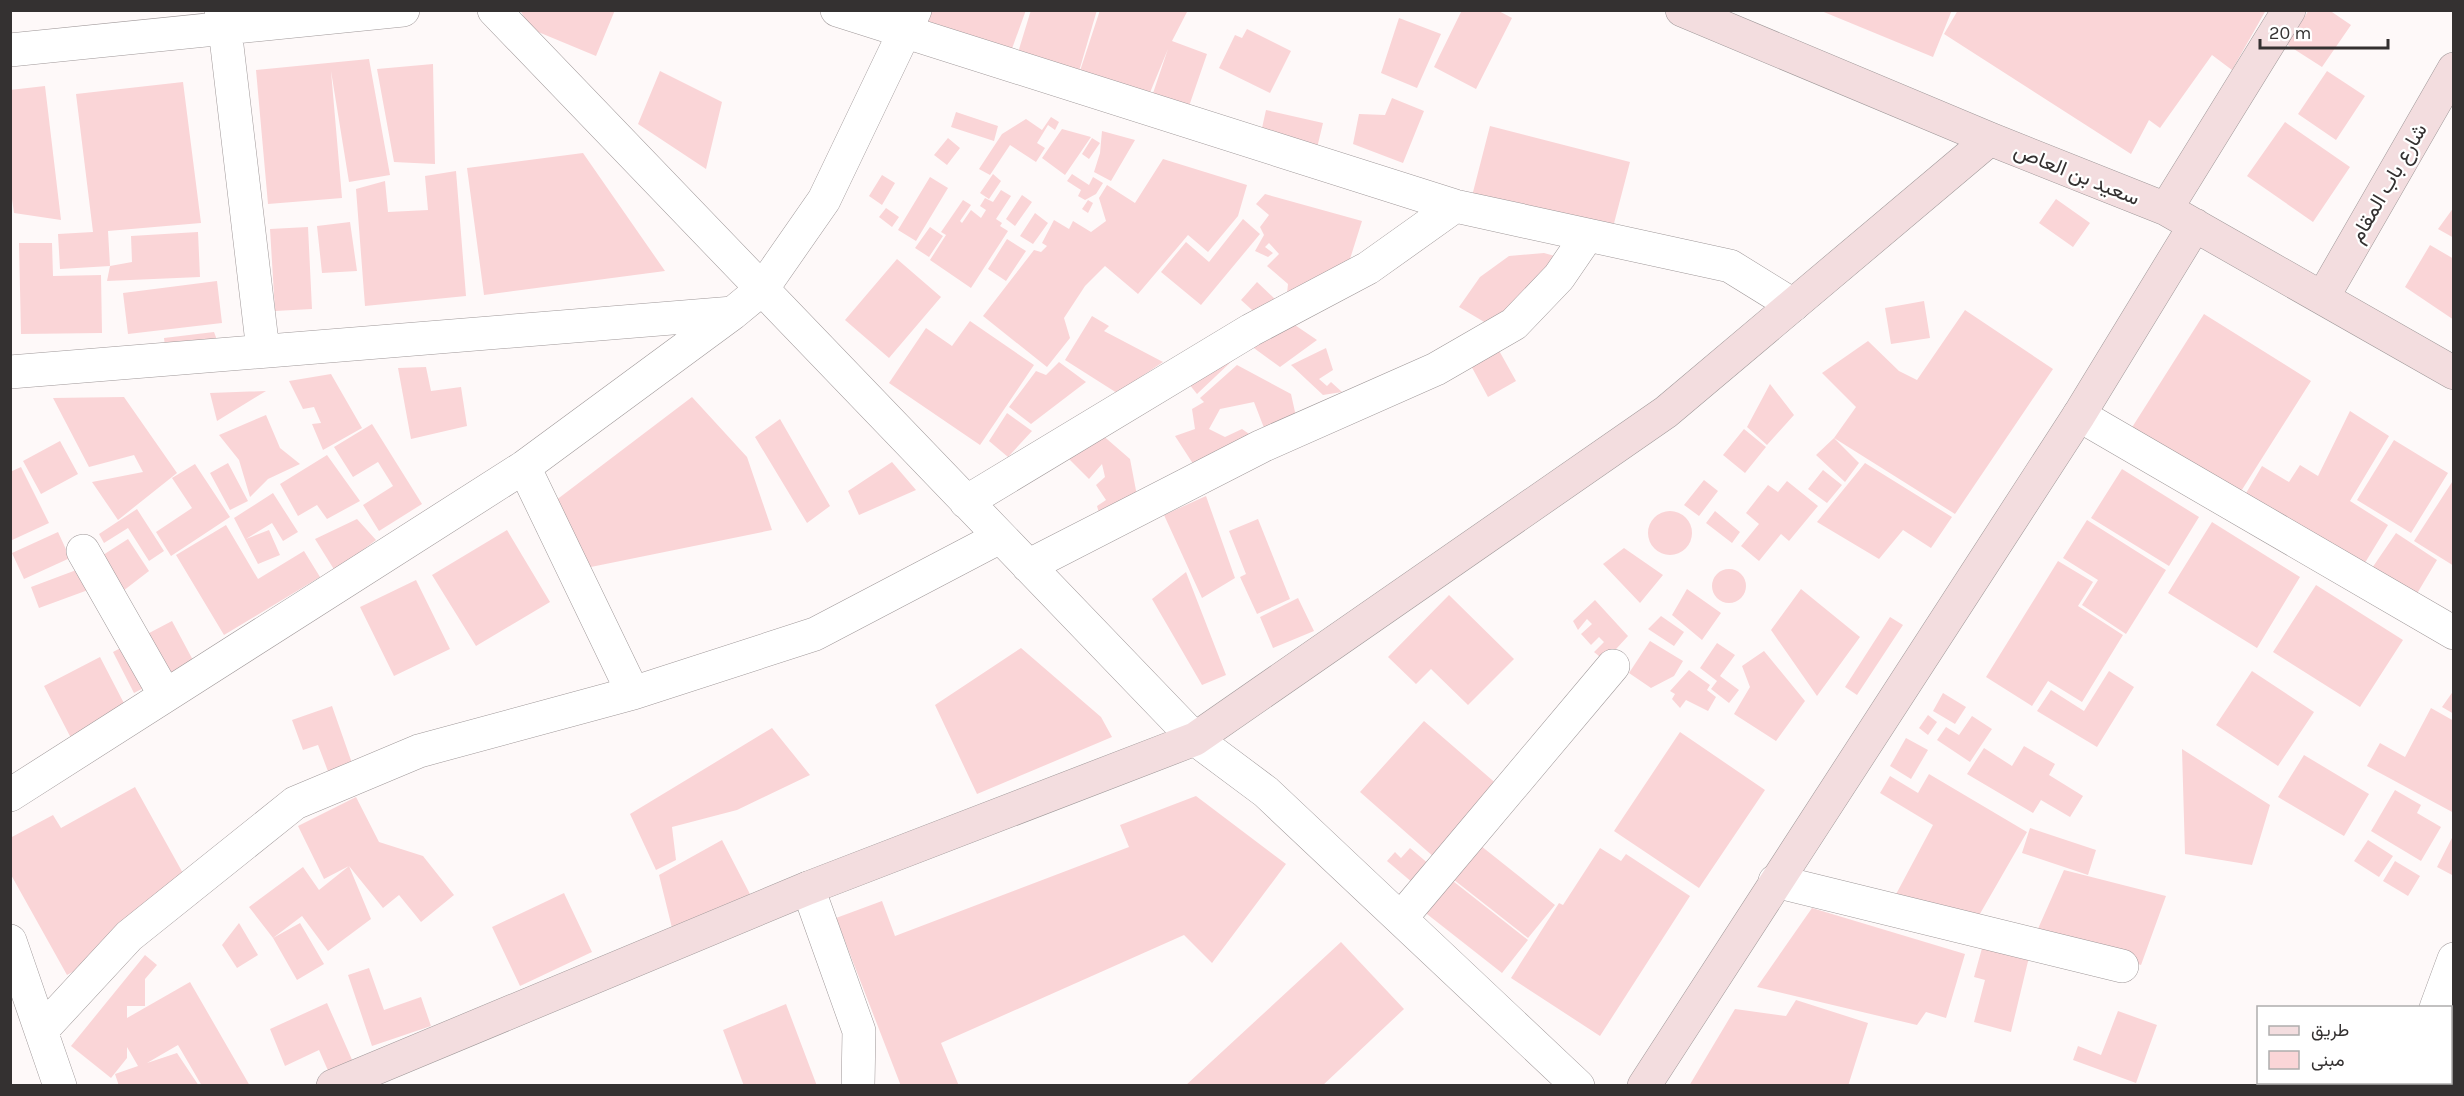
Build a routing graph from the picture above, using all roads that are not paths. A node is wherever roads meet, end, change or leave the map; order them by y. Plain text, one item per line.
1 (403, 10) edge
2 (494, 10) edge
3 (837, 10) edge
4 (2289, 10) edge
5 (1692, 12) edge
6 (223, 20) edge
7 (910, 22) edge
8 (10, 50) edge
9 (2454, 69) edge
10 (1990, 139) junction
11 (1455, 206) junction
12 (2166, 209) junction
13 (2195, 225) junction
14 (1587, 236) junction
15 (762, 289) junction
16 (2323, 297) junction
17 (1793, 305) junction
18 (733, 313) junction
19 (263, 351) junction
20 (10, 372) edge
21 (2454, 373) edge
22 (2079, 415) junction
23 (524, 467) junction
24 (966, 502) junction
25 (1000, 537) junction
26 (83, 551) dead end
27 (1028, 566) junction
28 (2454, 633) edge
29 (1613, 666) dead end
30 (633, 693) junction
31 (165, 695) junction
32 (1195, 739) junction
33 (10, 795) edge
34 (1776, 881) junction
35 (808, 888) junction
36 (1401, 918) junction
37 (10, 941) edge
38 (2454, 959) edge
39 (2122, 966) dead end
40 (2437, 1006) edge
41 (41, 1031) junction
42 (60, 1086) edge
43 (333, 1086) edge
44 (858, 1086) edge
45 (1578, 1086) edge
46 (1644, 1086) edge

1 - 6 street
2 - 15 street
3 - 7 street
4 - 12 main road
5 - 10 main road, سعيد بن العاص
6 - 8 street
6 - 19 street
7 - 11 street
7 - 15 street
9 - 16 main road, شارع باب المقام
10 - 12 main road, سعيد بن العاص
10 - 17 main road
11 - 14 street
11 - 24 street
12 - 13 main road, سعيد بن العاص
13 - 16 main road, سعيد بن العاص
13 - 22 main road
14 - 17 street
14 - 27 street
15 - 18 street
15 - 24 street
16 - 21 main road, سعيد بن العاص
17 - 32 main road
18 - 19 street
18 - 23 street
19 - 20 street
22 - 28 street
22 - 34 main road
23 - 30 street
23 - 31 street
24 - 25 street
25 - 27 street
25 - 30 street
26 - 31 street
27 - 32 street
29 - 36 street
30 - 41 street
31 - 33 street
32 - 35 main road
32 - 36 street
34 - 39 street
34 - 46 main road
35 - 43 main road
35 - 44 street
36 - 45 street
37 - 41 street
38 - 40 street
41 - 42 street

